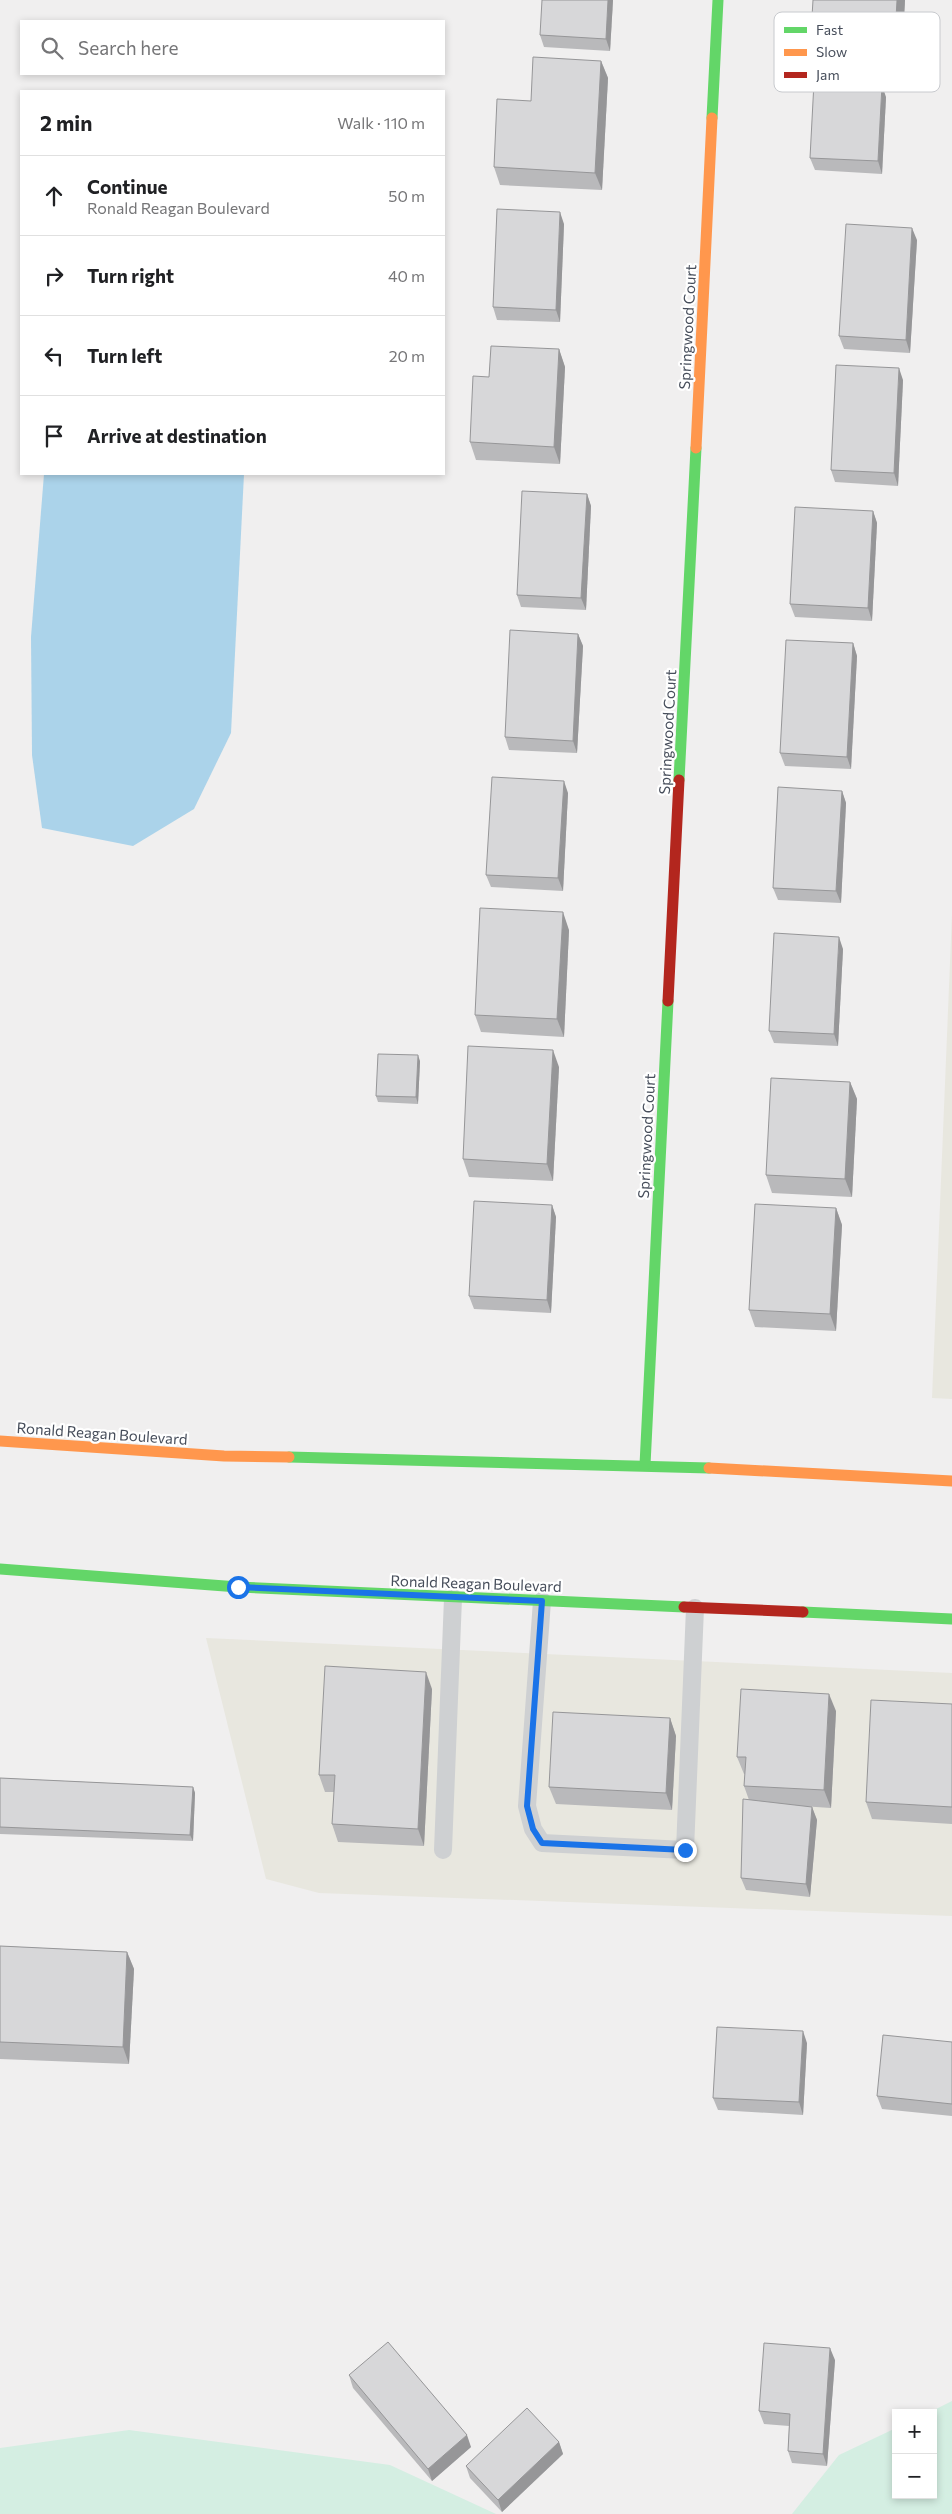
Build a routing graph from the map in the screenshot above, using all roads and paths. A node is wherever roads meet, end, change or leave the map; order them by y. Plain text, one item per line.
1 (718, 0) edge
2 (0, 1441) edge
3 (645, 1465) junction
4 (952, 1481) edge
5 (0, 1569) edge
6 (453, 1598) junction
7 (542, 1601) junction
8 (695, 1608) junction
9 (952, 1619) edge
10 (443, 1850) dead end

1 - 3 main road, Springwood Court
2 - 3 main road, Ronald Reagan Boulevard
3 - 4 main road, Ronald Reagan Boulevard
5 - 6 main road, Ronald Reagan Boulevard
6 - 7 main road, Ronald Reagan Boulevard
6 - 10 lane
7 - 8 main road, Ronald Reagan Boulevard
7 - 8 lane
8 - 9 main road, Ronald Reagan Boulevard

